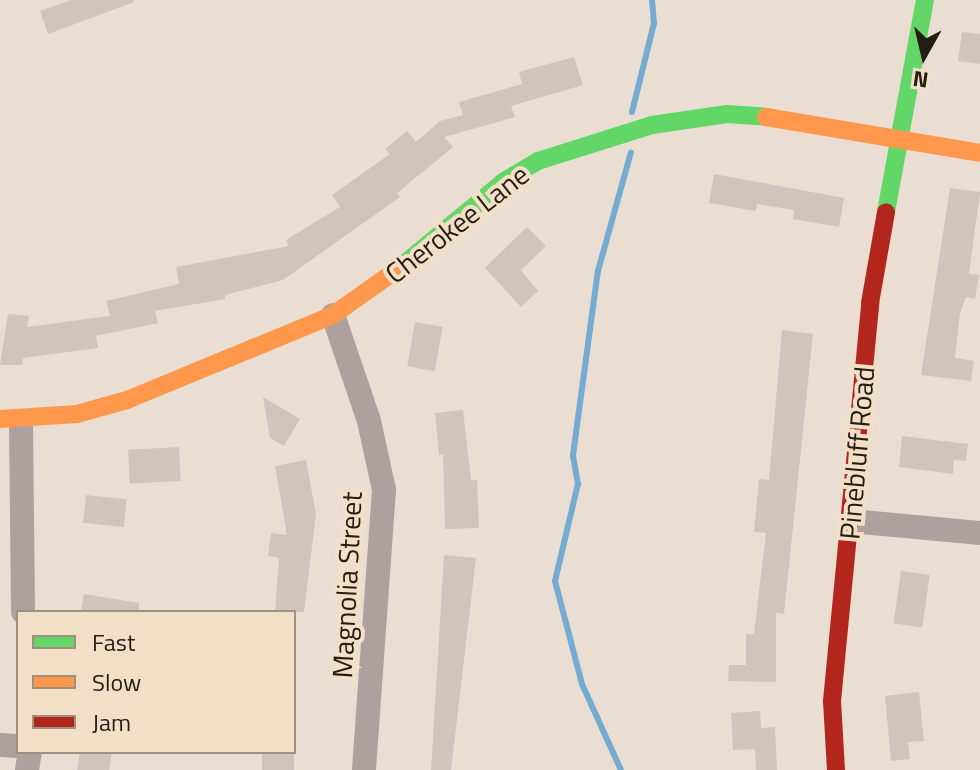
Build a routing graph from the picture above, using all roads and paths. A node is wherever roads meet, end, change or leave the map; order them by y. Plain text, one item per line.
1 (925, 0) edge
2 (902, 138) junction
3 (980, 153) edge
4 (333, 315) junction
5 (10, 420) edge
6 (851, 521) junction
7 (980, 533) edge
8 (23, 610) edge
9 (364, 770) edge
10 (836, 770) edge

1 - 2 street, Pinebluff Road
2 - 3 street, Cherokee Lane
2 - 4 street, Cherokee Lane
2 - 6 street, Pinebluff Road
4 - 5 street, Cherokee Lane
4 - 9 street, Magnolia Street
5 - 8 street
6 - 7 street
6 - 10 street, Pinebluff Road

